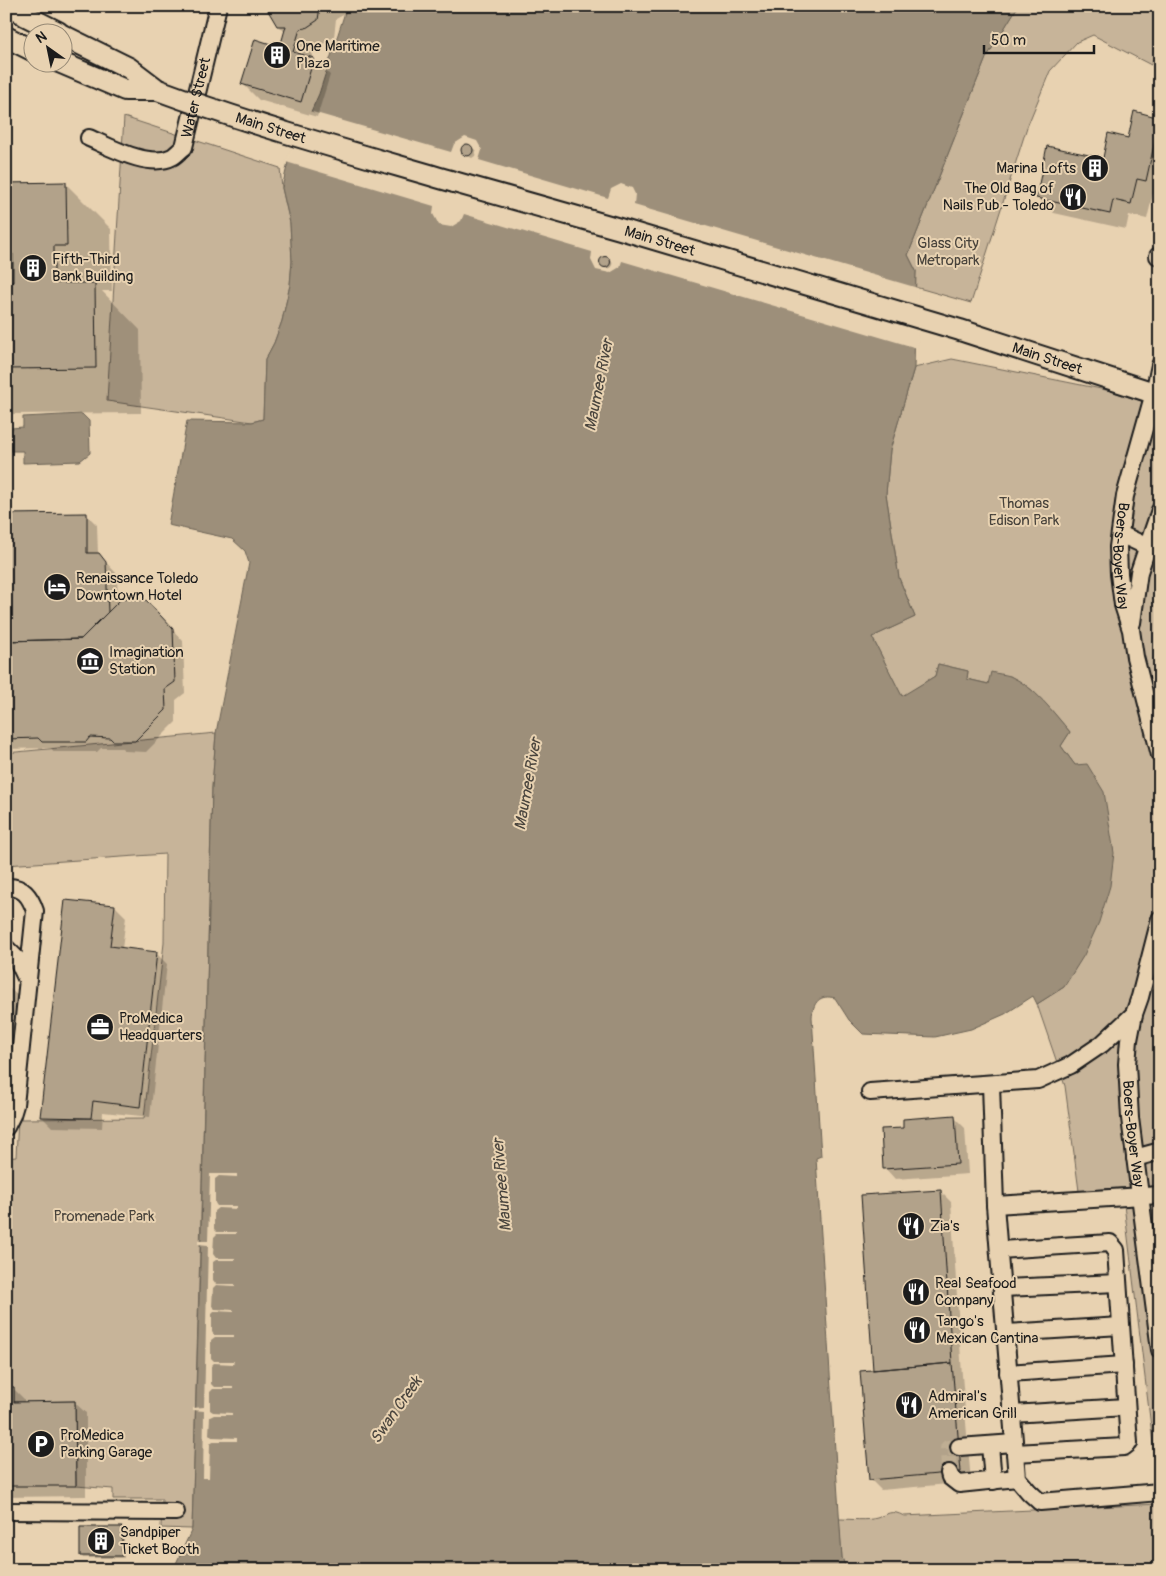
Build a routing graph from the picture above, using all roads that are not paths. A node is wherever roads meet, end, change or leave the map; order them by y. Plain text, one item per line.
1 (12, 6) edge
2 (218, 6) edge
3 (38, 22) edge
4 (6, 37) edge
5 (72, 39) edge
6 (22, 45) edge
7 (72, 68) edge
8 (158, 90) junction
9 (89, 138) dead end
10 (1160, 366) edge
11 (1157, 394) edge
12 (1160, 420) edge
13 (1160, 510) edge
14 (1120, 534) junction
15 (1148, 547) junction
16 (1131, 630) junction
17 (1160, 754) edge
18 (6, 887) edge
19 (1160, 919) edge
20 (6, 948) edge
21 (27, 980) junction
22 (1134, 1014) junction
23 (991, 1084) junction
24 (870, 1092) dead end
25 (6, 1127) edge
26 (1160, 1150) edge
27 (1135, 1158) junction
28 (1160, 1195) edge
29 (1140, 1197) junction
30 (995, 1205) junction
31 (999, 1250) junction
32 (1118, 1283) junction
33 (1002, 1288) junction
34 (1121, 1326) junction
35 (1006, 1333) junction
36 (1160, 1350) edge
37 (1124, 1365) junction
38 (1008, 1372) junction
39 (1126, 1407) junction
40 (1012, 1414) junction
41 (990, 1445) junction
42 (959, 1447) dead end
43 (1014, 1448) junction
44 (949, 1473) dead end
45 (1017, 1478) junction
46 (993, 1481) junction
47 (1160, 1492) edge
48 (6, 1511) edge
49 (176, 1512) dead end

1 - 3 main road
2 - 9 street, Water Street
4 - 6 main road
5 - 8 main road
7 - 8 main road
8 - 11 main road, Main Street, bridge
10 - 11 street, Boers-Boyer Way
11 - 12 street
11 - 14 street, Boers-Boyer Way
13 - 15 street, Boers-Boyer Way
14 - 15 street
14 - 16 street, Boers-Boyer Way
15 - 16 street, Boers-Boyer Way
16 - 17 street, Boers-Boyer Way
18 - 21 street
19 - 22 street, Boers-Boyer Way
20 - 21 street
21 - 25 street
22 - 23 street
22 - 27 street, Boers-Boyer Way
23 - 24 street
23 - 30 street
26 - 27 street
27 - 29 street, Boers-Boyer Way
28 - 29 street
29 - 30 street
29 - 36 street, Boers-Boyer Way
30 - 31 street
31 - 32 street
31 - 33 street
32 - 33 street
32 - 34 street
33 - 35 street
34 - 35 street
34 - 37 street
35 - 38 street
37 - 38 street
37 - 39 street
38 - 40 street
39 - 40 street
39 - 43 street
40 - 43 street
41 - 42 street
41 - 43 street
41 - 46 street
43 - 45 street
44 - 46 street
45 - 46 street
45 - 47 street
48 - 49 street

